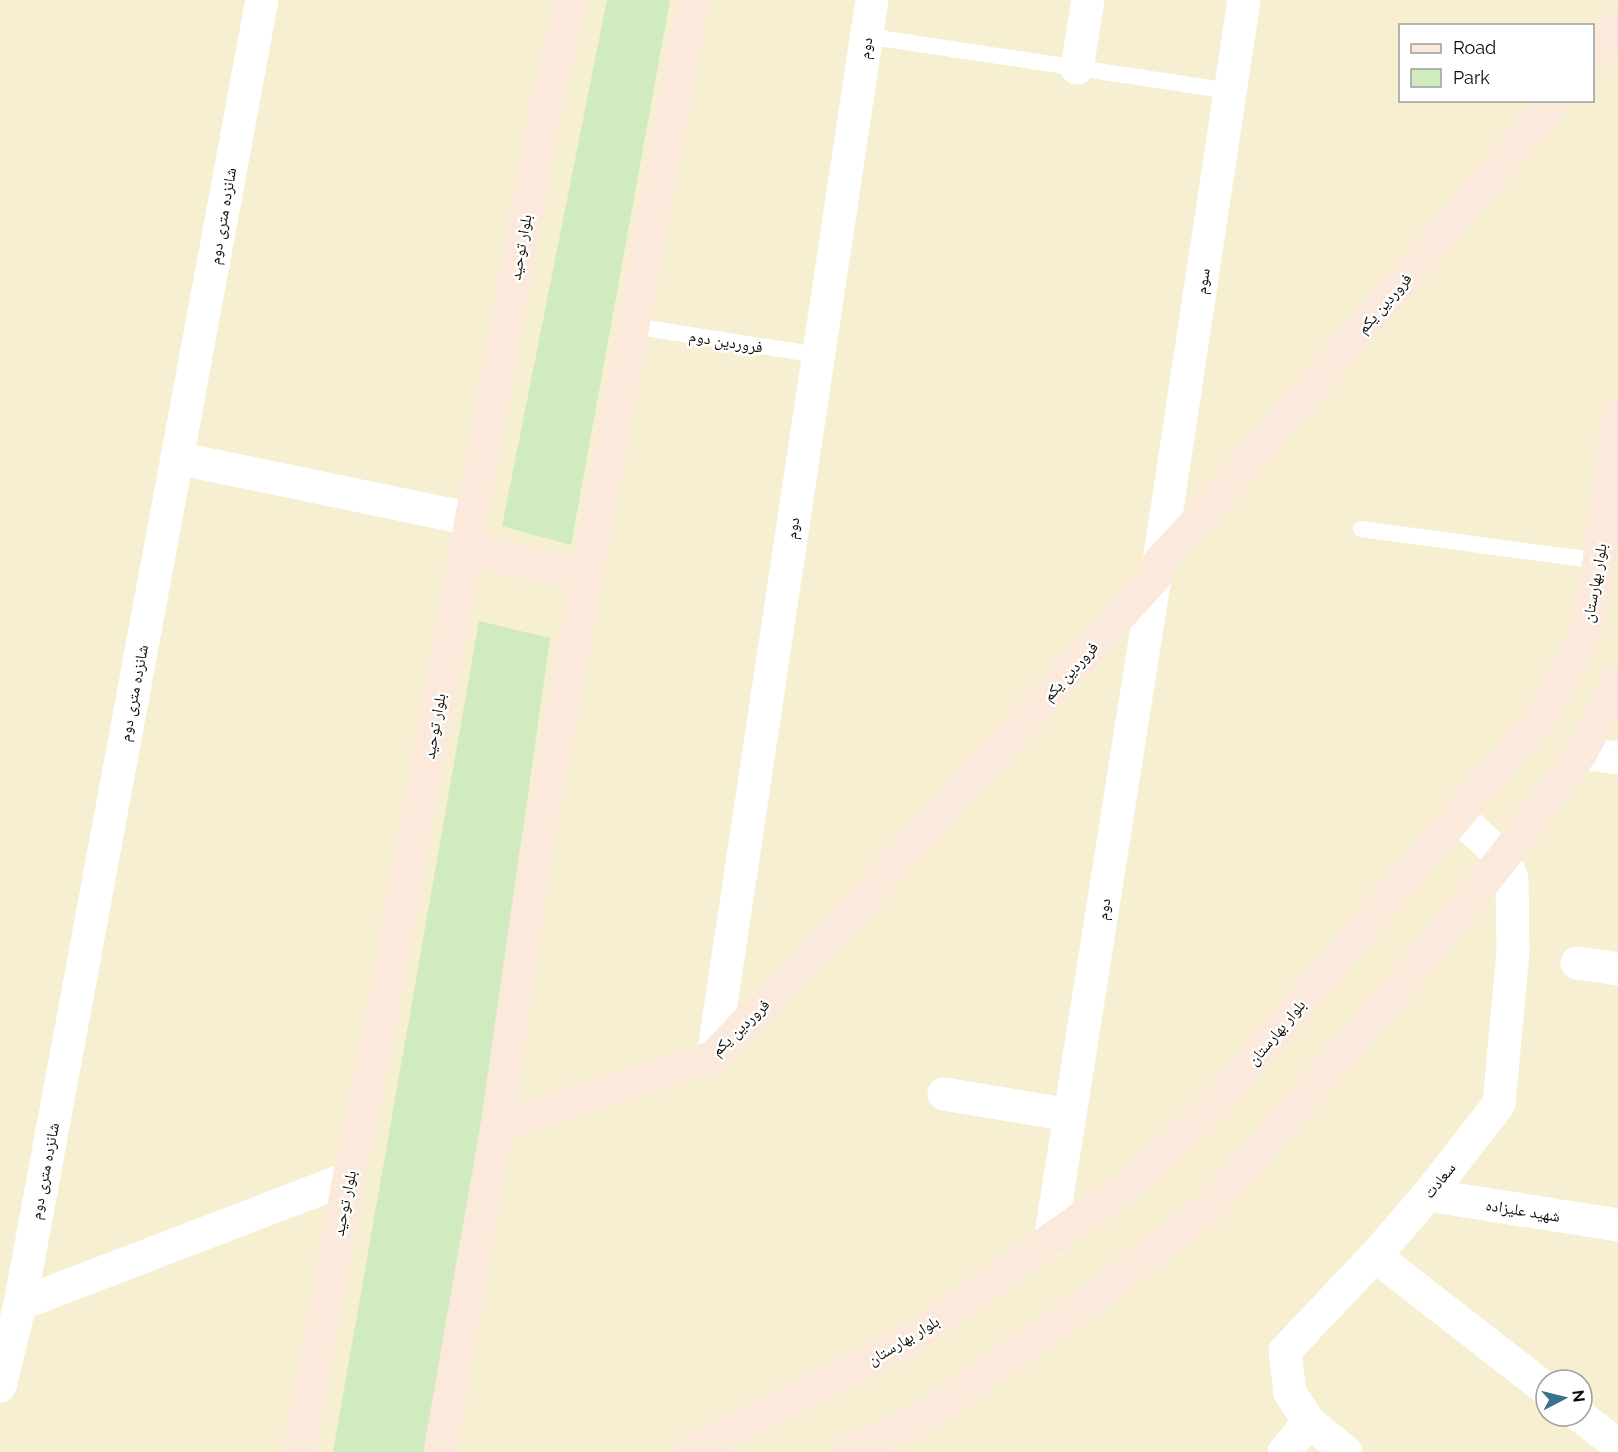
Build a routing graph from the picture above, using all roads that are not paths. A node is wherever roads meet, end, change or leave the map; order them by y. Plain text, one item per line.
1 (261, 0) edge
2 (571, 0) edge
3 (693, 0) edge
4 (872, 0) edge
5 (1088, 0) edge
6 (1244, 0) edge
7 (1618, 28) edge
8 (866, 36) junction
9 (1594, 57) edge
10 (1077, 68) junction
11 (1230, 91) junction
12 (1554, 102) edge
13 (633, 326) junction
14 (818, 355) junction
15 (1618, 415) edge
16 (177, 458) junction
17 (1361, 529) dead end
18 (468, 535) junction
19 (1599, 561) junction
20 (1157, 570) junction
21 (587, 575) junction
22 (1618, 681) edge
23 (1581, 753) junction
24 (1618, 758) edge
25 (1458, 816) junction
26 (1503, 858) junction
27 (1577, 963) dead end
28 (1618, 969) edge
29 (713, 1057) junction
30 (944, 1094) dead end
31 (1070, 1115) junction
32 (497, 1126) junction
33 (349, 1178) junction
34 (1428, 1195) junction
35 (1618, 1225) edge
36 (1050, 1241) junction
37 (1375, 1256) junction
38 (20, 1304) junction
39 (1534, 1380) edge
40 (0, 1386) edge
41 (1309, 1422) junction
42 (1594, 1427) edge
43 (1618, 1445) edge
44 (298, 1452) edge
45 (440, 1452) edge
46 (690, 1452) edge
47 (847, 1452) edge
48 (1284, 1452) edge
49 (1346, 1452) edge

1 - 16 street, شانزده متری دوم
2 - 18 main road, بلوار توحید
3 - 13 main road
4 - 8 street, دوم
5 - 10 street
6 - 11 street, سوم
7 - 9 main road
8 - 10 lane
8 - 14 street, دوم
10 - 11 lane
11 - 20 street, سوم
12 - 20 main road, فروردین یکم
13 - 14 lane, فروردین دوم
13 - 21 main road
14 - 29 street, دوم
15 - 19 main road, بلوار بهارستان
16 - 18 street
16 - 38 street, شانزده متری دوم
17 - 19 lane
18 - 21 main road
18 - 33 main road, بلوار توحید
19 - 25 main road, بلوار بهارستان
20 - 29 main road, فروردین یکم
20 - 31 street, دوم
21 - 32 main road
22 - 23 main road
23 - 24 street
23 - 26 main road
25 - 26 street
25 - 36 main road, بلوار بهارستان
26 - 34 street, سعادت
26 - 47 main road
27 - 28 street
29 - 32 main road, فروردین یکم
30 - 31 street
31 - 36 street, دوم
32 - 45 main road
33 - 38 street
33 - 44 main road, بلوار توحید
34 - 35 street, شهید علیزاده
34 - 37 street, سعادت
36 - 46 main road, بلوار بهارستان
37 - 39 street
37 - 41 street, سعادت
38 - 40 street, شانزده متری دوم
41 - 48 street
41 - 49 street
42 - 43 street

